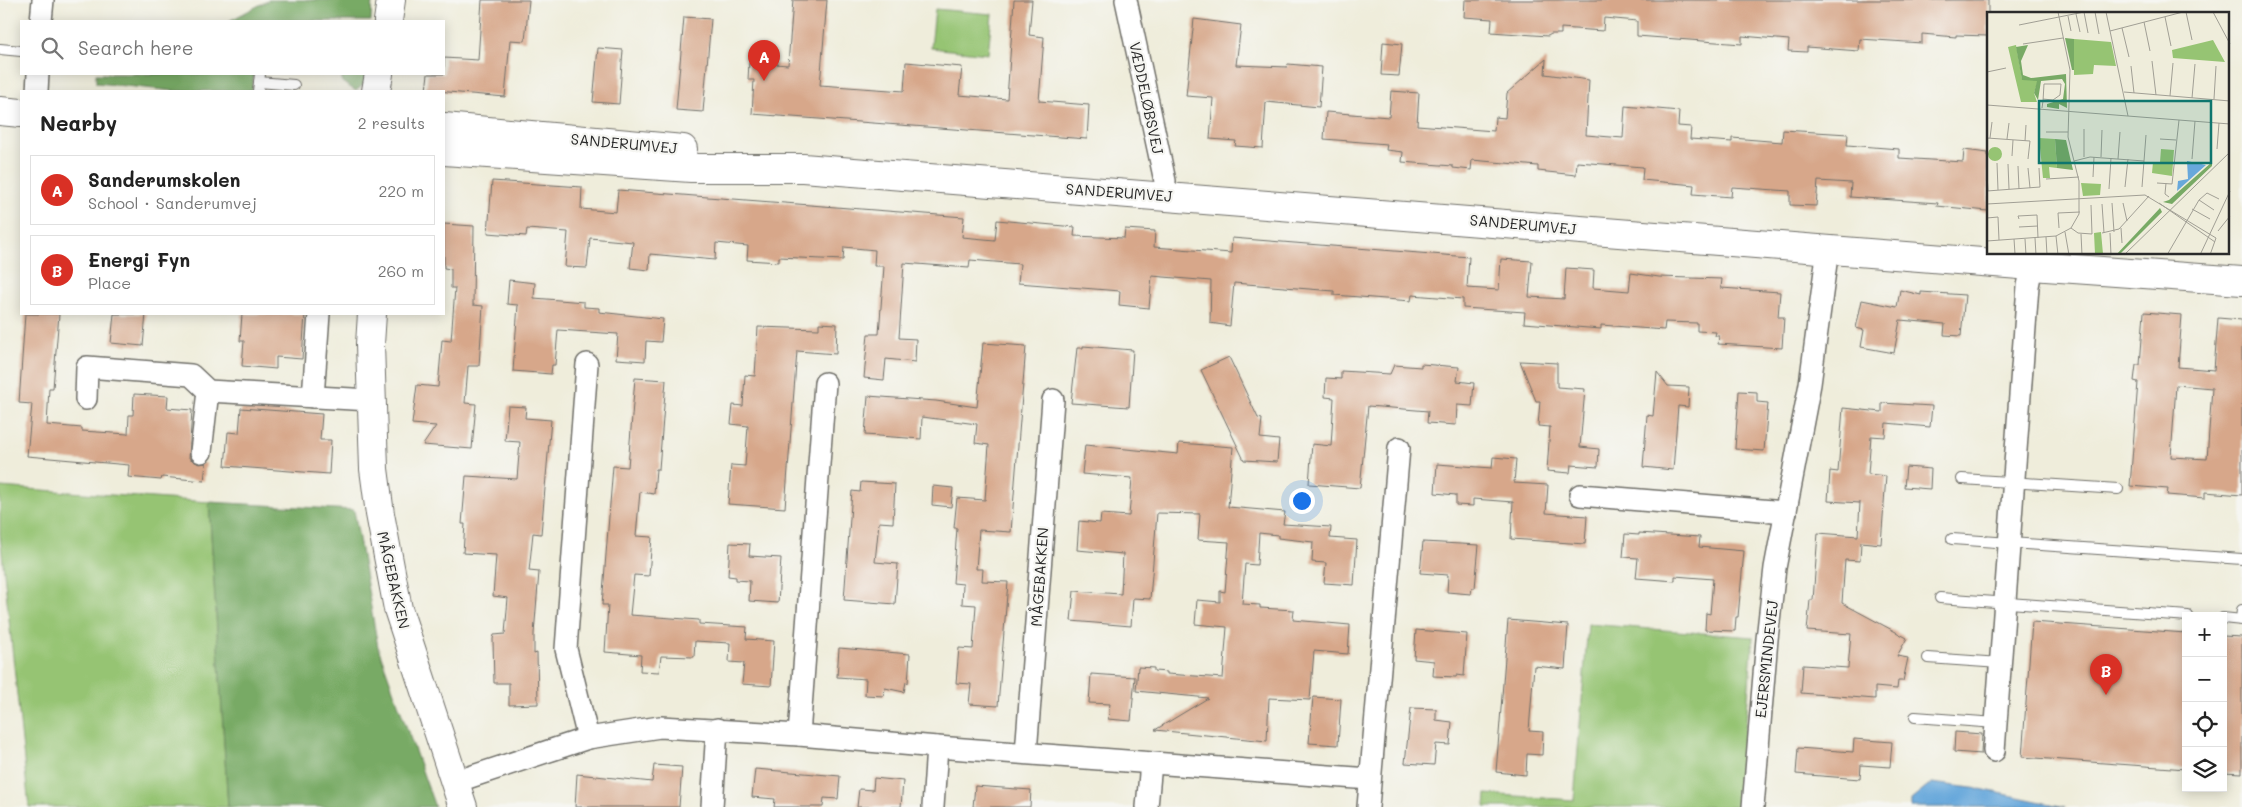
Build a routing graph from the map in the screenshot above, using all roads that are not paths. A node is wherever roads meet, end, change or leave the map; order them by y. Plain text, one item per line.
1 (43, 0) edge
2 (1126, 0) edge
3 (41, 20) edge
4 (0, 49) edge
5 (20, 51) edge
6 (38, 75) edge
7 (379, 75) edge
8 (395, 75) edge
9 (259, 82) edge
10 (294, 85) dead end
11 (37, 90) edge
12 (376, 90) edge
13 (396, 90) edge
14 (0, 95) edge
15 (20, 96) edge
16 (0, 111) edge
17 (20, 113) edge
18 (445, 127) edge
19 (445, 151) edge
20 (803, 168) junction
21 (1164, 196) junction
22 (1828, 248) junction
23 (2032, 266) junction
24 (2242, 280) edge
25 (319, 315) edge
26 (372, 315) edge
27 (587, 364) dead end
28 (825, 383) dead end
29 (208, 391) junction
30 (313, 397) junction
31 (86, 399) dead end
32 (372, 400) junction
33 (1053, 400) dead end
34 (1398, 448) dead end
35 (202, 452) dead end
36 (1962, 478) dead end
37 (2015, 482) junction
38 (2118, 490) dead end
39 (1580, 495) dead end
40 (1786, 512) junction
41 (1952, 539) dead end
42 (2010, 543) junction
43 (2242, 559) edge
44 (1940, 598) dead end
45 (2005, 603) junction
46 (2182, 616) edge
47 (2242, 616) edge
48 (2227, 618) edge
49 (1928, 658) dead end
50 (2000, 663) junction
51 (1914, 718) dead end
52 (1996, 723) junction
53 (717, 729) junction
54 (799, 735) junction
55 (588, 738) junction
56 (937, 747) junction
57 (1994, 751) dead end
58 (1026, 753) junction
59 (1151, 762) junction
60 (1370, 779) junction
61 (459, 795) edge
62 (712, 807) edge
63 (933, 807) edge
64 (1147, 807) edge
65 (1368, 807) edge
66 (1753, 807) edge

1 - 3 street
2 - 21 street, VÆDDELØBSVEJ
4 - 5 lane
6 - 11 street
7 - 12 street
8 - 13 street
9 - 10 lane
14 - 15 street
16 - 17 street
18 - 20 street, SANDERUMVEJ
19 - 20 street, SANDERUMVEJ
20 - 21 street, SANDERUMVEJ
21 - 22 street, SANDERUMVEJ
22 - 23 street, SANDERUMVEJ
22 - 40 street, EJERSMINDEVEJ
23 - 24 street, SANDERUMVEJ
23 - 37 street
25 - 30 street
26 - 32 street, MÅGEBAKKEN
27 - 55 street
28 - 54 street
29 - 30 street
29 - 31 street
29 - 35 street
30 - 32 street
32 - 61 street, MÅGEBAKKEN
33 - 58 street, MÅGEBAKKEN
34 - 60 street
36 - 37 lane
37 - 38 lane
37 - 42 street
39 - 40 street
40 - 66 street, EJERSMINDEVEJ
41 - 42 lane
42 - 43 lane
42 - 45 street
44 - 45 lane
45 - 46 lane
45 - 50 street
47 - 48 lane
49 - 50 lane
50 - 52 street
51 - 52 lane
52 - 57 street
53 - 54 street, MÅGEBAKKEN
53 - 55 street, MÅGEBAKKEN
53 - 62 street
54 - 56 street, MÅGEBAKKEN
55 - 61 street, MÅGEBAKKEN
56 - 58 street, MÅGEBAKKEN
56 - 63 street
58 - 59 street, MÅGEBAKKEN
59 - 60 street, MÅGEBAKKEN
59 - 64 street
60 - 65 street

